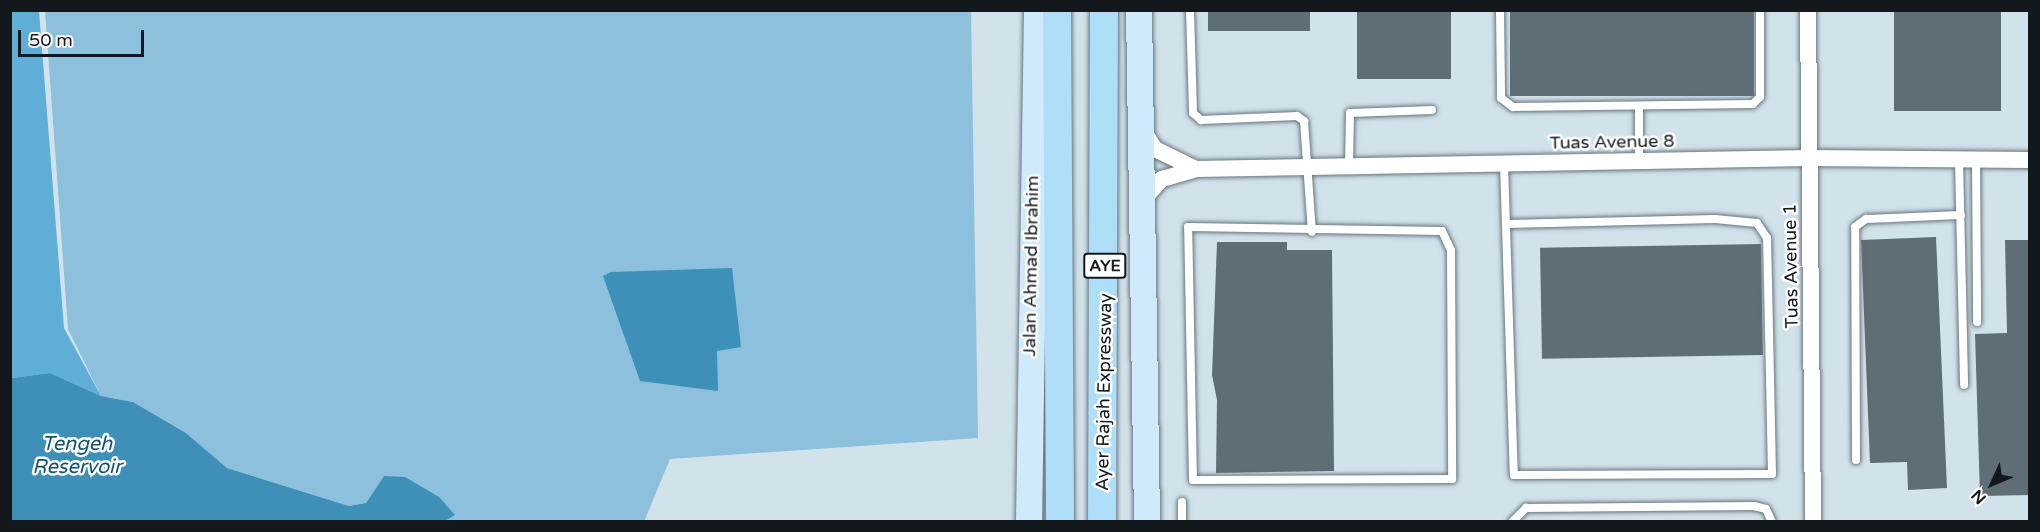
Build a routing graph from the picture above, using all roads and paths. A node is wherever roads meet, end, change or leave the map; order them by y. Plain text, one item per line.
1 (1037, 10) edge
2 (1057, 10) edge
3 (1104, 10) edge
4 (1139, 10) edge
5 (1190, 10) edge
6 (1500, 10) edge
7 (1761, 10) edge
8 (1808, 10) edge
9 (1639, 106) junction
10 (1432, 110) dead end
11 (1142, 126) junction
12 (1809, 158) junction
13 (1968, 160) junction
14 (2030, 160) edge
15 (1639, 161) junction
16 (1504, 164) junction
17 (1349, 166) junction
18 (1308, 167) junction
19 (1196, 169) junction
20 (1141, 202) junction
21 (1961, 215) junction
22 (1507, 224) junction
23 (1312, 232) junction
24 (1977, 322) dead end
25 (1964, 385) dead end
26 (1856, 460) dead end
27 (1182, 502) dead end
28 (1029, 522) edge
29 (1060, 522) edge
30 (1102, 522) edge
31 (1147, 522) edge
32 (1182, 522) edge
33 (1512, 522) edge
34 (1772, 522) edge
35 (1813, 522) edge

1 - 28 main road, Jalan Ahmad Ibrahim
2 - 29 highway, AYE
3 - 30 highway, Ayer Rajah Expressway / AYE
4 - 11 main road
5 - 18 lane
6 - 9 lane
7 - 9 lane
8 - 12 street, Tuas Avenue 1
9 - 15 lane
10 - 17 lane
11 - 19 street, Tuas Avenue 8
11 - 20 main road
12 - 13 street, Tuas Avenue 8
12 - 15 street, Tuas Avenue 8
12 - 35 street, Tuas Avenue 1
13 - 14 street, Tuas Avenue 8
13 - 21 lane
13 - 24 lane
15 - 16 street, Tuas Avenue 8
16 - 17 street, Tuas Avenue 8
16 - 22 lane
17 - 18 street, Tuas Avenue 8
18 - 19 street, Tuas Avenue 8
18 - 23 lane
19 - 20 street, Tuas Avenue 8
20 - 31 main road
21 - 25 lane
21 - 26 lane
22 - 22 lane
23 - 23 lane
27 - 32 lane
33 - 34 lane

